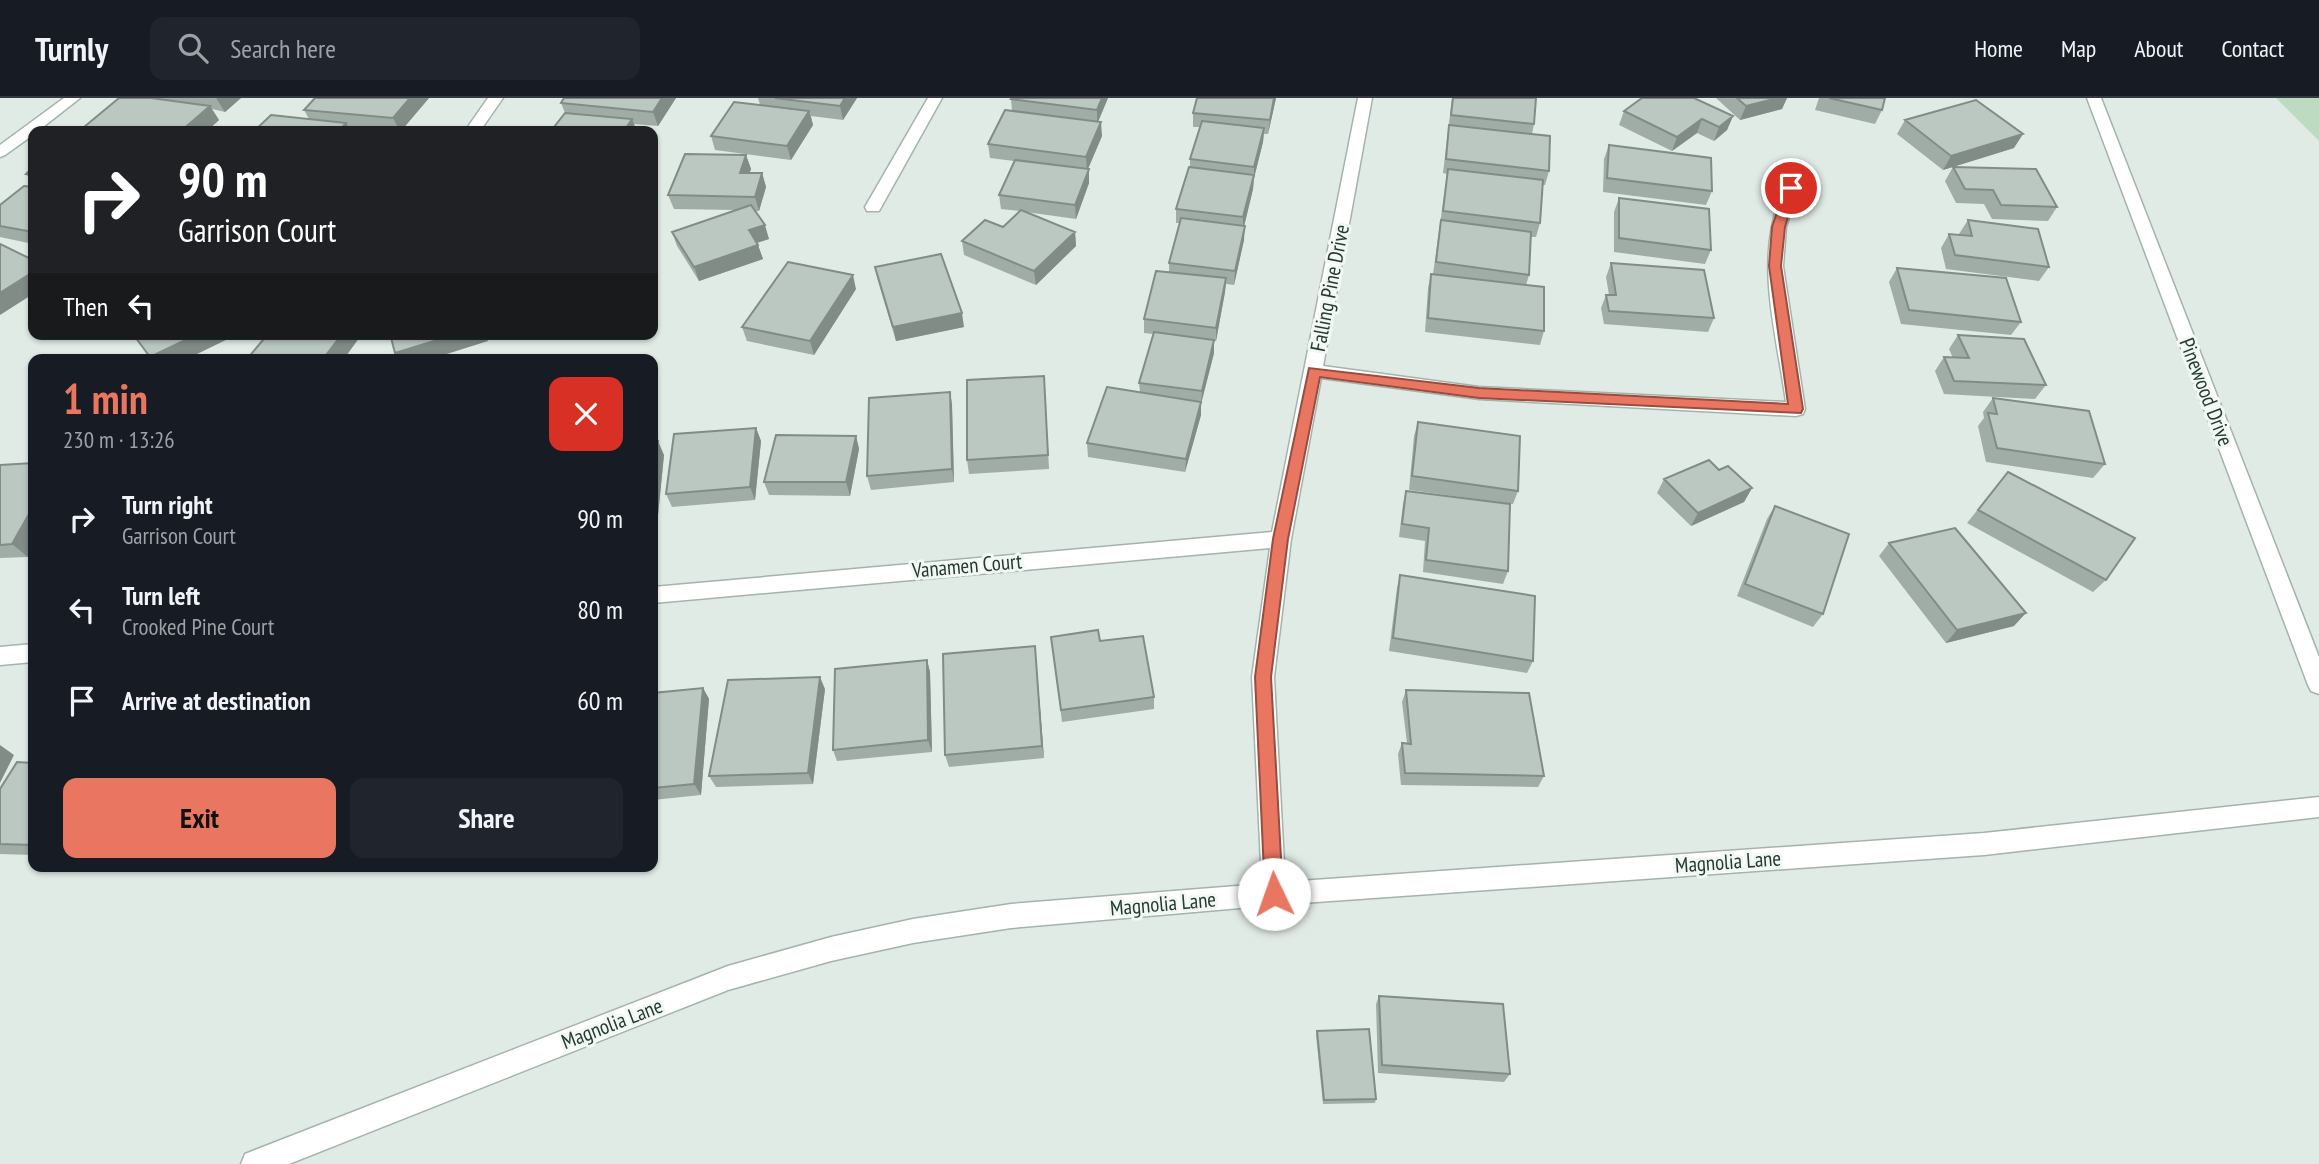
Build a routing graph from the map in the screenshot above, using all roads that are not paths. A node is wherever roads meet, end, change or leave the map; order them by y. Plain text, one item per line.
1 (73, 98) edge
2 (496, 98) edge
3 (935, 98) edge
4 (1366, 98) edge
5 (2094, 98) edge
6 (35, 126) edge
7 (476, 126) edge
8 (28, 131) edge
9 (0, 152) edge
10 (1791, 188) dead end
11 (873, 207) dead end
12 (1314, 371) junction
13 (1281, 539) junction
14 (658, 595) edge
15 (28, 653) edge
16 (0, 656) edge
17 (2319, 685) edge
18 (2319, 807) edge
19 (1274, 894) junction
20 (255, 1164) edge

1 - 6 street
2 - 7 street
3 - 11 street
4 - 12 street, Falling Pine Drive
5 - 17 street, Pinewood Drive
8 - 9 street
10 - 12 street
12 - 13 street, Falling Pine Drive
13 - 14 street, Vanamen Court
13 - 19 street, Falling Pine Drive
15 - 16 street
18 - 19 street, Magnolia Lane
19 - 20 street, Magnolia Lane

